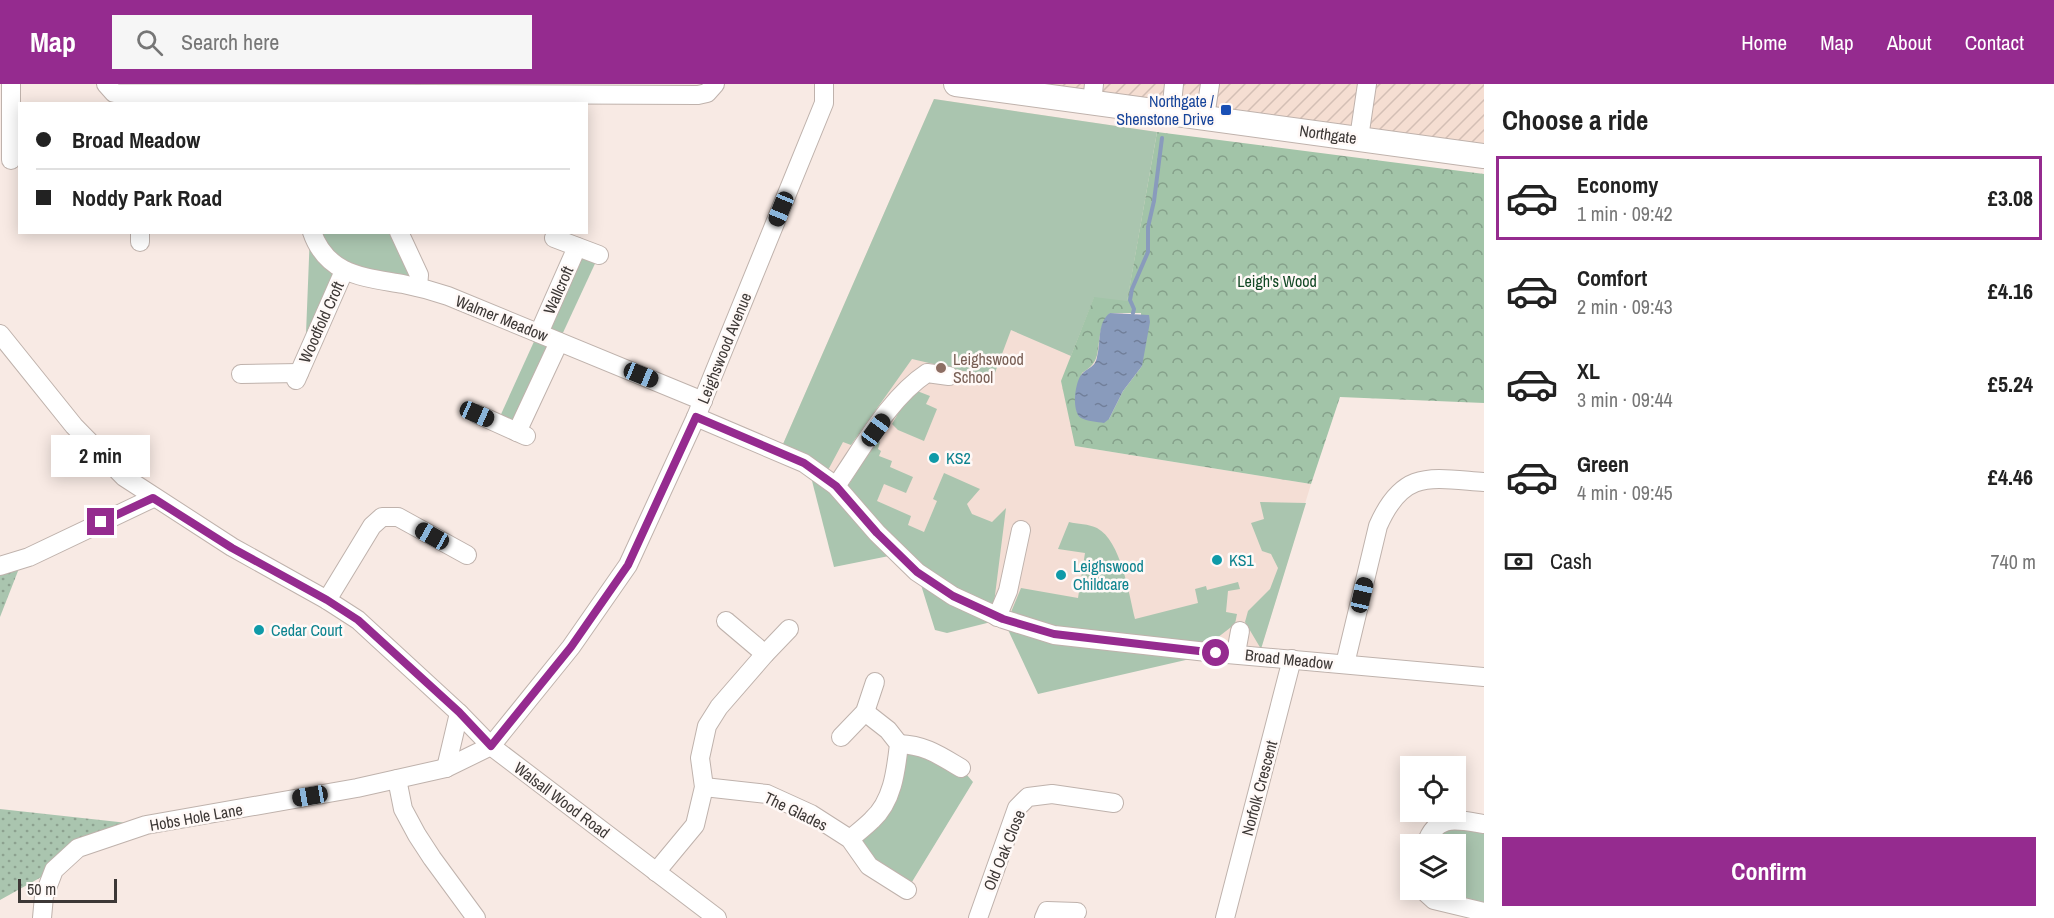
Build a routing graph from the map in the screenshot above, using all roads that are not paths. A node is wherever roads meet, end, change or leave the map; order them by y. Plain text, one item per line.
1 (12, 84) edge
2 (106, 84) edge
3 (715, 84) edge
4 (824, 84) edge
5 (956, 84) edge
6 (1174, 84) edge
7 (1210, 84) edge
8 (1366, 84) edge
9 (1010, 87) edge
10 (304, 93) edge
11 (1093, 93) edge
12 (1171, 112) junction
13 (1205, 117) junction
14 (1359, 138) junction
15 (1484, 156) edge
16 (11, 160) dead end
17 (313, 234) edge
18 (400, 234) edge
19 (554, 238) dead end
20 (577, 247) junction
21 (599, 255) dead end
22 (344, 271) junction
23 (418, 287) junction
24 (539, 333) junction
25 (0, 334) edge
26 (559, 342) junction
27 (241, 375) dead end
28 (949, 376) dead end
29 (699, 409) junction
30 (477, 414) dead end
31 (1484, 482) edge
32 (836, 486) junction
33 (153, 498) junction
34 (1021, 530) dead end
35 (467, 555) dead end
36 (0, 566) edge
37 (327, 600) junction
38 (997, 616) junction
39 (726, 621) dead end
40 (789, 629) dead end
41 (1240, 632) dead end
42 (1236, 653) junction
43 (765, 654) junction
44 (1292, 659) junction
45 (1345, 664) junction
46 (1484, 677) edge
47 (875, 682) dead end
48 (459, 712) junction
49 (865, 712) junction
50 (841, 737) dead end
51 (899, 744) junction
52 (491, 746) junction
53 (446, 768) junction
54 (961, 768) dead end
55 (397, 779) junction
56 (704, 787) junction
57 (1114, 803) dead end
58 (1484, 824) edge
59 (1430, 834) edge
60 (850, 839) junction
61 (656, 872) junction
62 (907, 890) dead end
63 (1434, 900) edge
64 (1077, 912) dead end
65 (1484, 912) edge
66 (42, 918) edge
67 (476, 918) edge
68 (717, 918) edge
69 (978, 918) edge
70 (1044, 918) edge
71 (1225, 918) edge

1 - 16 street
2 - 10 street
3 - 10 street
4 - 29 street, Leighswood Avenue
5 - 9 main road, Northgate
6 - 12 street
7 - 13 street
8 - 14 street
9 - 11 main road, Northgate
11 - 12 main road, Northgate
12 - 13 main road, Northgate
13 - 14 main road, Northgate
14 - 15 main road, Northgate
17 - 22 street, Walmer Meadow
18 - 23 street
19 - 20 street, Wallcroft
20 - 21 street, Wallcroft
20 - 24 street, Wallcroft
22 - 23 street, Walmer Meadow
22 - 27 street, Woodfold Croft
23 - 24 street, Walmer Meadow
24 - 26 street, Walmer Meadow
25 - 33 street, Walsall Wood Road
26 - 29 street, Walmer Meadow
26 - 30 street
28 - 32 street
29 - 32 street, Broad Meadow
29 - 52 street, Leighswood Avenue
31 - 45 street
32 - 38 street, Broad Meadow
33 - 36 street
33 - 37 street, Walsall Wood Road
34 - 38 street
35 - 37 street
37 - 48 street, Walsall Wood Road
38 - 42 street, Broad Meadow
39 - 43 street
40 - 43 street
41 - 42 street
42 - 44 street, Broad Meadow
43 - 56 street
44 - 45 street, Broad Meadow
44 - 71 street, Norfolk Crescent
45 - 46 street, Broad Meadow
47 - 49 street
48 - 52 street, Walsall Wood Road
48 - 53 street
49 - 50 street
49 - 51 street
51 - 54 street
51 - 60 street
52 - 53 street, Hobs Hole Lane
52 - 61 street, Walsall Wood Road
53 - 55 street, Hobs Hole Lane
55 - 66 street, Hobs Hole Lane
55 - 67 street
56 - 60 street, The Glades
56 - 61 street
57 - 69 street, Old Oak Close
58 - 59 street
60 - 62 street, The Glades
61 - 68 street, Walsall Wood Road
63 - 65 street
64 - 70 street

